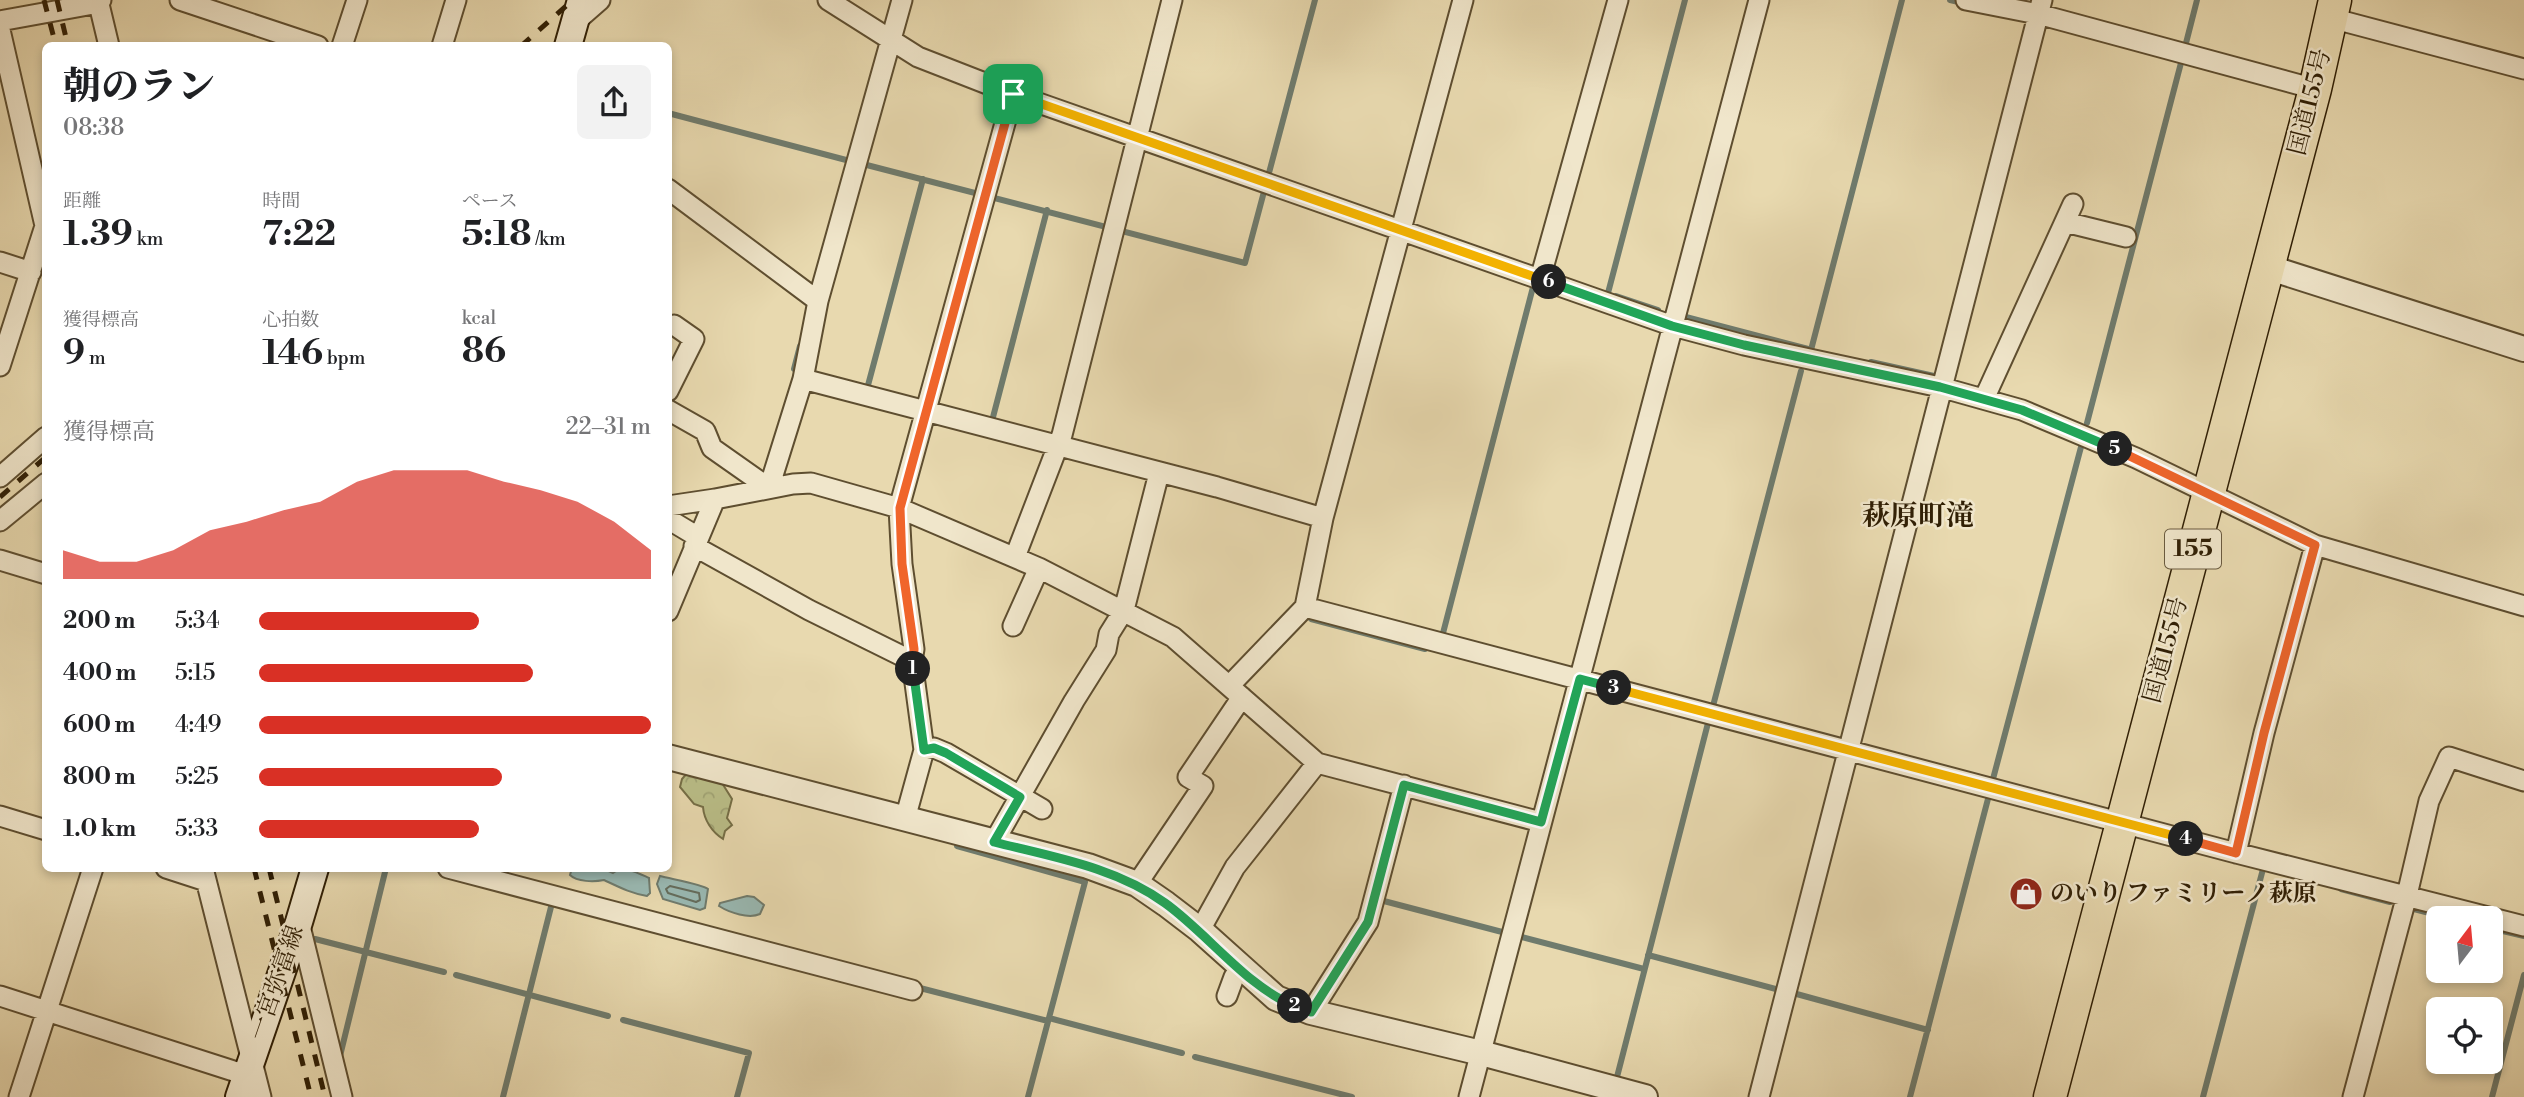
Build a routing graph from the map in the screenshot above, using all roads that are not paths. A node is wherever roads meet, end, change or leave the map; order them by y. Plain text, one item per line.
1 (180, 0) edge
2 (357, 0) edge
3 (456, 0) edge
4 (600, 0) edge
5 (828, 0) edge
6 (902, 0) edge
7 (1172, 0) edge
8 (1462, 0) edge
9 (1618, 0) edge
10 (1759, 0) edge
11 (1966, 0) edge
12 (99, 1) edge
13 (2040, 7) edge
14 (2333, 9) edge
15 (0, 21) edge
16 (575, 22) edge
17 (0, 30) edge
18 (889, 40) junction
19 (109, 42) edge
20 (306, 42) edge
21 (343, 42) edge
22 (443, 42) edge
23 (2524, 69) edge
24 (2315, 89) junction
25 (1013, 94) junction
26 (1138, 138) junction
27 (672, 193) edge
28 (42, 215) edge
29 (1400, 230) junction
30 (42, 237) edge
31 (2126, 237) dead end
32 (0, 262) edge
33 (2267, 267) junction
34 (31, 272) junction
35 (1540, 279) junction
36 (818, 301) junction
37 (674, 325) dead end
38 (1672, 326) junction
39 (2524, 349) edge
40 (0, 366) edge
41 (803, 379) junction
42 (672, 383) edge
43 (1940, 387) junction
44 (1983, 399) junction
45 (672, 412) edge
46 (928, 412) junction
47 (42, 440) edge
48 (1057, 446) junction
49 (1159, 473) junction
50 (0, 477) edge
51 (42, 486) edge
52 (769, 488) junction
53 (2207, 494) junction
54 (715, 499) junction
55 (672, 505) edge
56 (900, 508) junction
57 (1323, 518) junction
58 (0, 521) edge
59 (672, 522) edge
60 (696, 542) junction
61 (2315, 545) junction
62 (1015, 557) junction
63 (0, 560) edge
64 (1039, 568) junction
65 (42, 573) edge
66 (672, 601) edge
67 (2524, 606) edge
68 (1305, 607) junction
69 (1124, 610) junction
70 (1013, 626) dead end
71 (912, 661) junction
72 (1580, 679) junction
73 (1236, 691) junction
74 (1850, 749) junction
75 (924, 750) junction
76 (672, 758) edge
77 (1317, 763) junction
78 (2524, 780) edge
79 (1404, 785) junction
80 (1020, 797) junction
81 (1042, 809) dead end
82 (0, 816) edge
83 (905, 819) junction
84 (1541, 822) junction
85 (2122, 822) junction
86 (42, 829) edge
87 (994, 842) junction
88 (2236, 853) junction
89 (92, 872) edge
90 (314, 872) edge
91 (463, 872) edge
92 (205, 874) edge
93 (1137, 884) junction
94 (2407, 895) junction
95 (299, 922) junction
96 (2524, 926) edge
97 (1199, 930) junction
98 (1241, 969) junction
99 (912, 990) dead end
100 (0, 996) edge
101 (1227, 996) dead end
102 (46, 1011) junction
103 (1311, 1012) junction
104 (1481, 1053) junction
105 (249, 1082) edge
106 (19, 1097) edge
107 (342, 1097) edge
108 (1469, 1097) edge
109 (1645, 1097) edge
110 (1759, 1097) edge
111 (2050, 1097) edge
112 (2353, 1097) edge

1 - 20 street
2 - 21 street
3 - 22 street
4 - 16 street
5 - 18 street
6 - 18 street
7 - 26 street
8 - 29 street
9 - 35 street
10 - 38 street
11 - 13 street
12 - 15 street
12 - 19 street
13 - 24 street
13 - 43 street
14 - 23 street
14 - 24 highway, 国道155号 / 155
17 - 28 street
18 - 25 street
18 - 36 street
24 - 33 highway, 国道155号 / 155
25 - 26 street
25 - 46 street
26 - 29 street
26 - 48 street
27 - 36 street
29 - 35 street
29 - 57 street
30 - 34 street
31 - 44 street
32 - 34 street
33 - 39 street
33 - 53 highway, 国道155号 / 155
34 - 40 street
35 - 38 street
36 - 41 street
37 - 42 street
38 - 43 street
38 - 72 street
41 - 46 street
41 - 52 street
43 - 44 street
43 - 74 street
44 - 53 street
45 - 52 street
46 - 48 street
46 - 56 street
47 - 50 street
48 - 49 street
48 - 62 street
49 - 57 street
49 - 69 street
51 - 58 street
52 - 54 street
52 - 56 street
53 - 61 street
53 - 85 highway, 国道155号 / 155
54 - 55 street
54 - 60 street
56 - 62 street
56 - 71 street
57 - 68 street
59 - 60 street
60 - 66 street
60 - 71 street
61 - 67 street
61 - 88 street
62 - 64 street
63 - 65 street
64 - 69 street
64 - 70 street
68 - 72 street
68 - 73 street
69 - 73 street
69 - 80 street
71 - 75 street
72 - 74 street
72 - 84 street
73 - 77 street
73 - 93 street
74 - 85 street
74 - 110 street
75 - 80 street
75 - 83 street
76 - 83 street
77 - 79 street
77 - 97 street
78 - 94 street
79 - 84 street
79 - 103 street
80 - 81 street
80 - 87 street
82 - 86 street
83 - 87 street
84 - 104 street
85 - 88 street
85 - 111 highway, 国道155号 / 155
87 - 93 street
88 - 94 street
89 - 102 street
90 - 95 main road, 一宮弥富線
91 - 99 street
92 - 105 street
93 - 97 street
94 - 96 street
94 - 112 street
95 - 105 main road, 一宮弥富線
95 - 107 street
97 - 98 street
98 - 101 street
98 - 103 street
100 - 102 street
102 - 105 street
102 - 106 street
103 - 104 street
104 - 108 street
104 - 109 street

